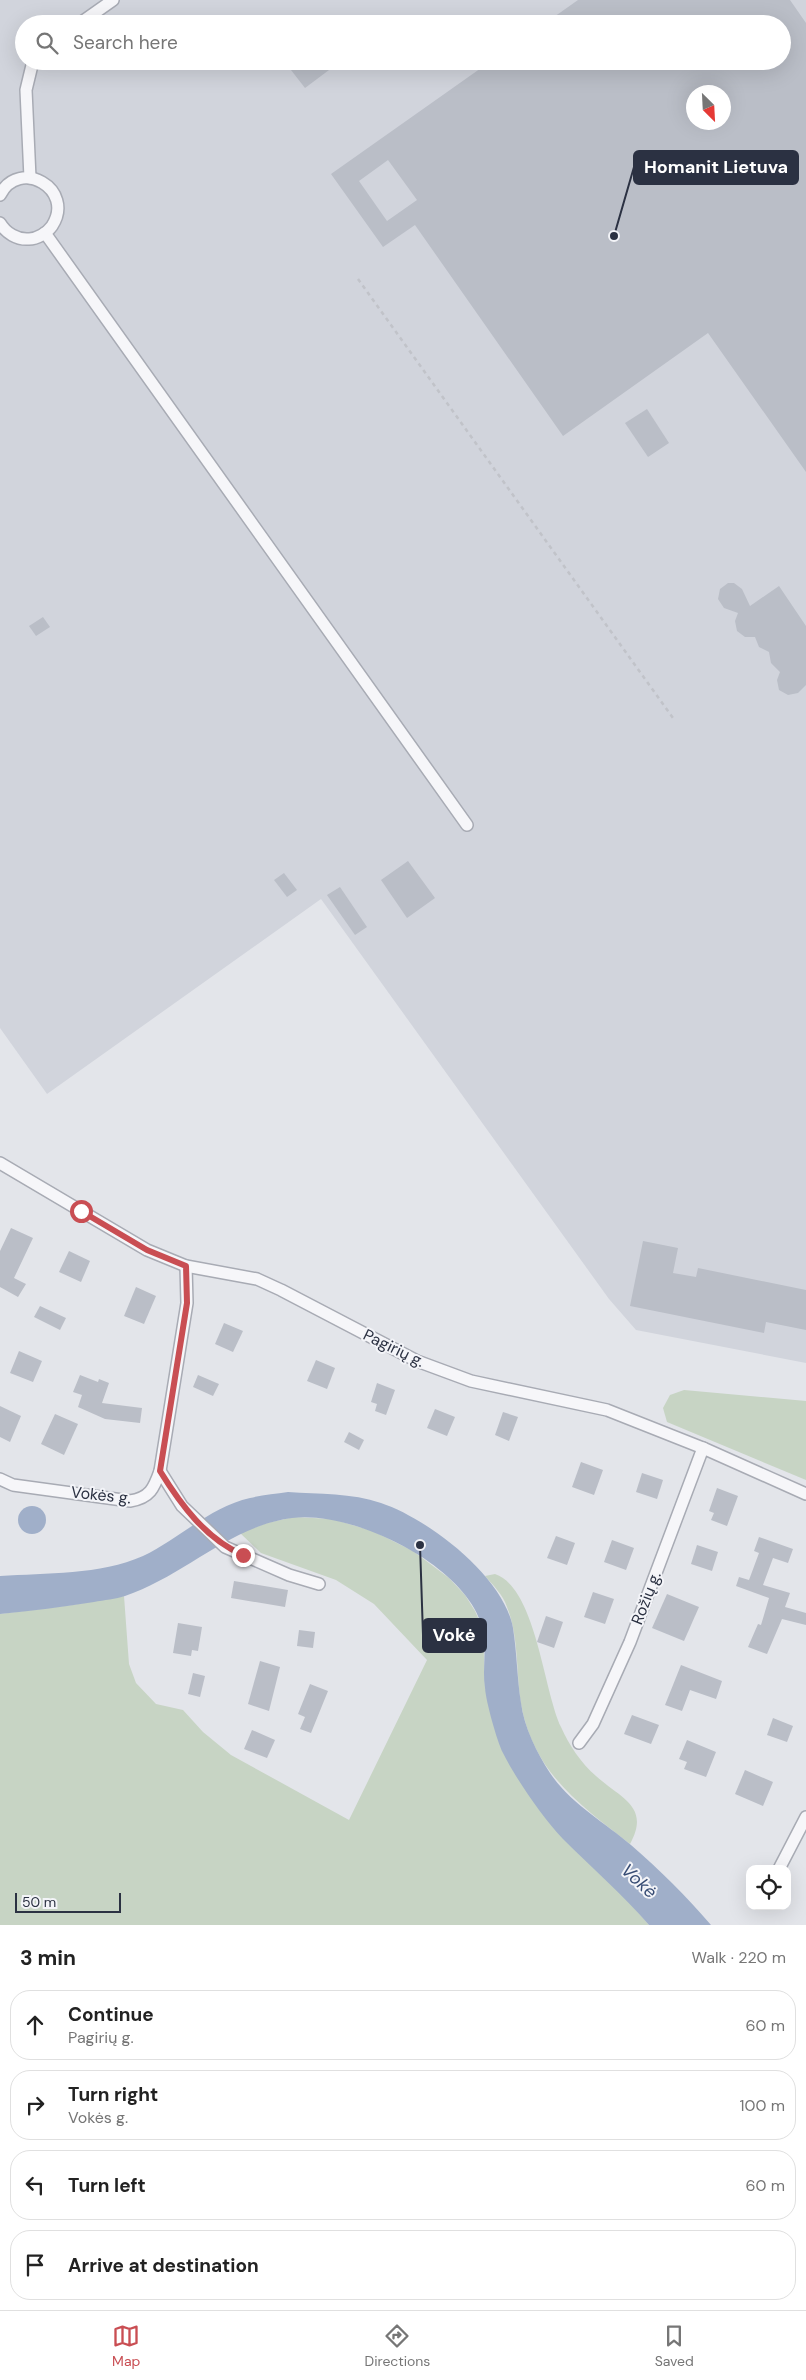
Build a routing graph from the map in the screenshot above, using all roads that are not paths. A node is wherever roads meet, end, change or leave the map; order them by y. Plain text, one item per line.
1 (113, 0) edge
2 (92, 15) edge
3 (32, 70) edge
4 (30, 178) junction
5 (0, 195) edge
6 (0, 223) edge
7 (45, 233) junction
8 (467, 825) dead end
9 (0, 1163) edge
10 (186, 1266) junction
11 (703, 1448) junction
12 (160, 1471) junction
13 (0, 1480) edge
14 (806, 1494) edge
15 (320, 1584) dead end
16 (579, 1744) dead end
17 (806, 1816) edge
18 (781, 1865) edge

1 - 2 street
3 - 4 street
4 - 5 street
4 - 7 street
6 - 7 street
7 - 8 street
9 - 10 street, Pagirių g.
10 - 11 street, Pagirių g.
10 - 12 street, Vokės g.
11 - 14 street, Pagirių g.
11 - 16 street, Rožių g.
12 - 13 street, Vokės g.
12 - 15 street
17 - 18 street

